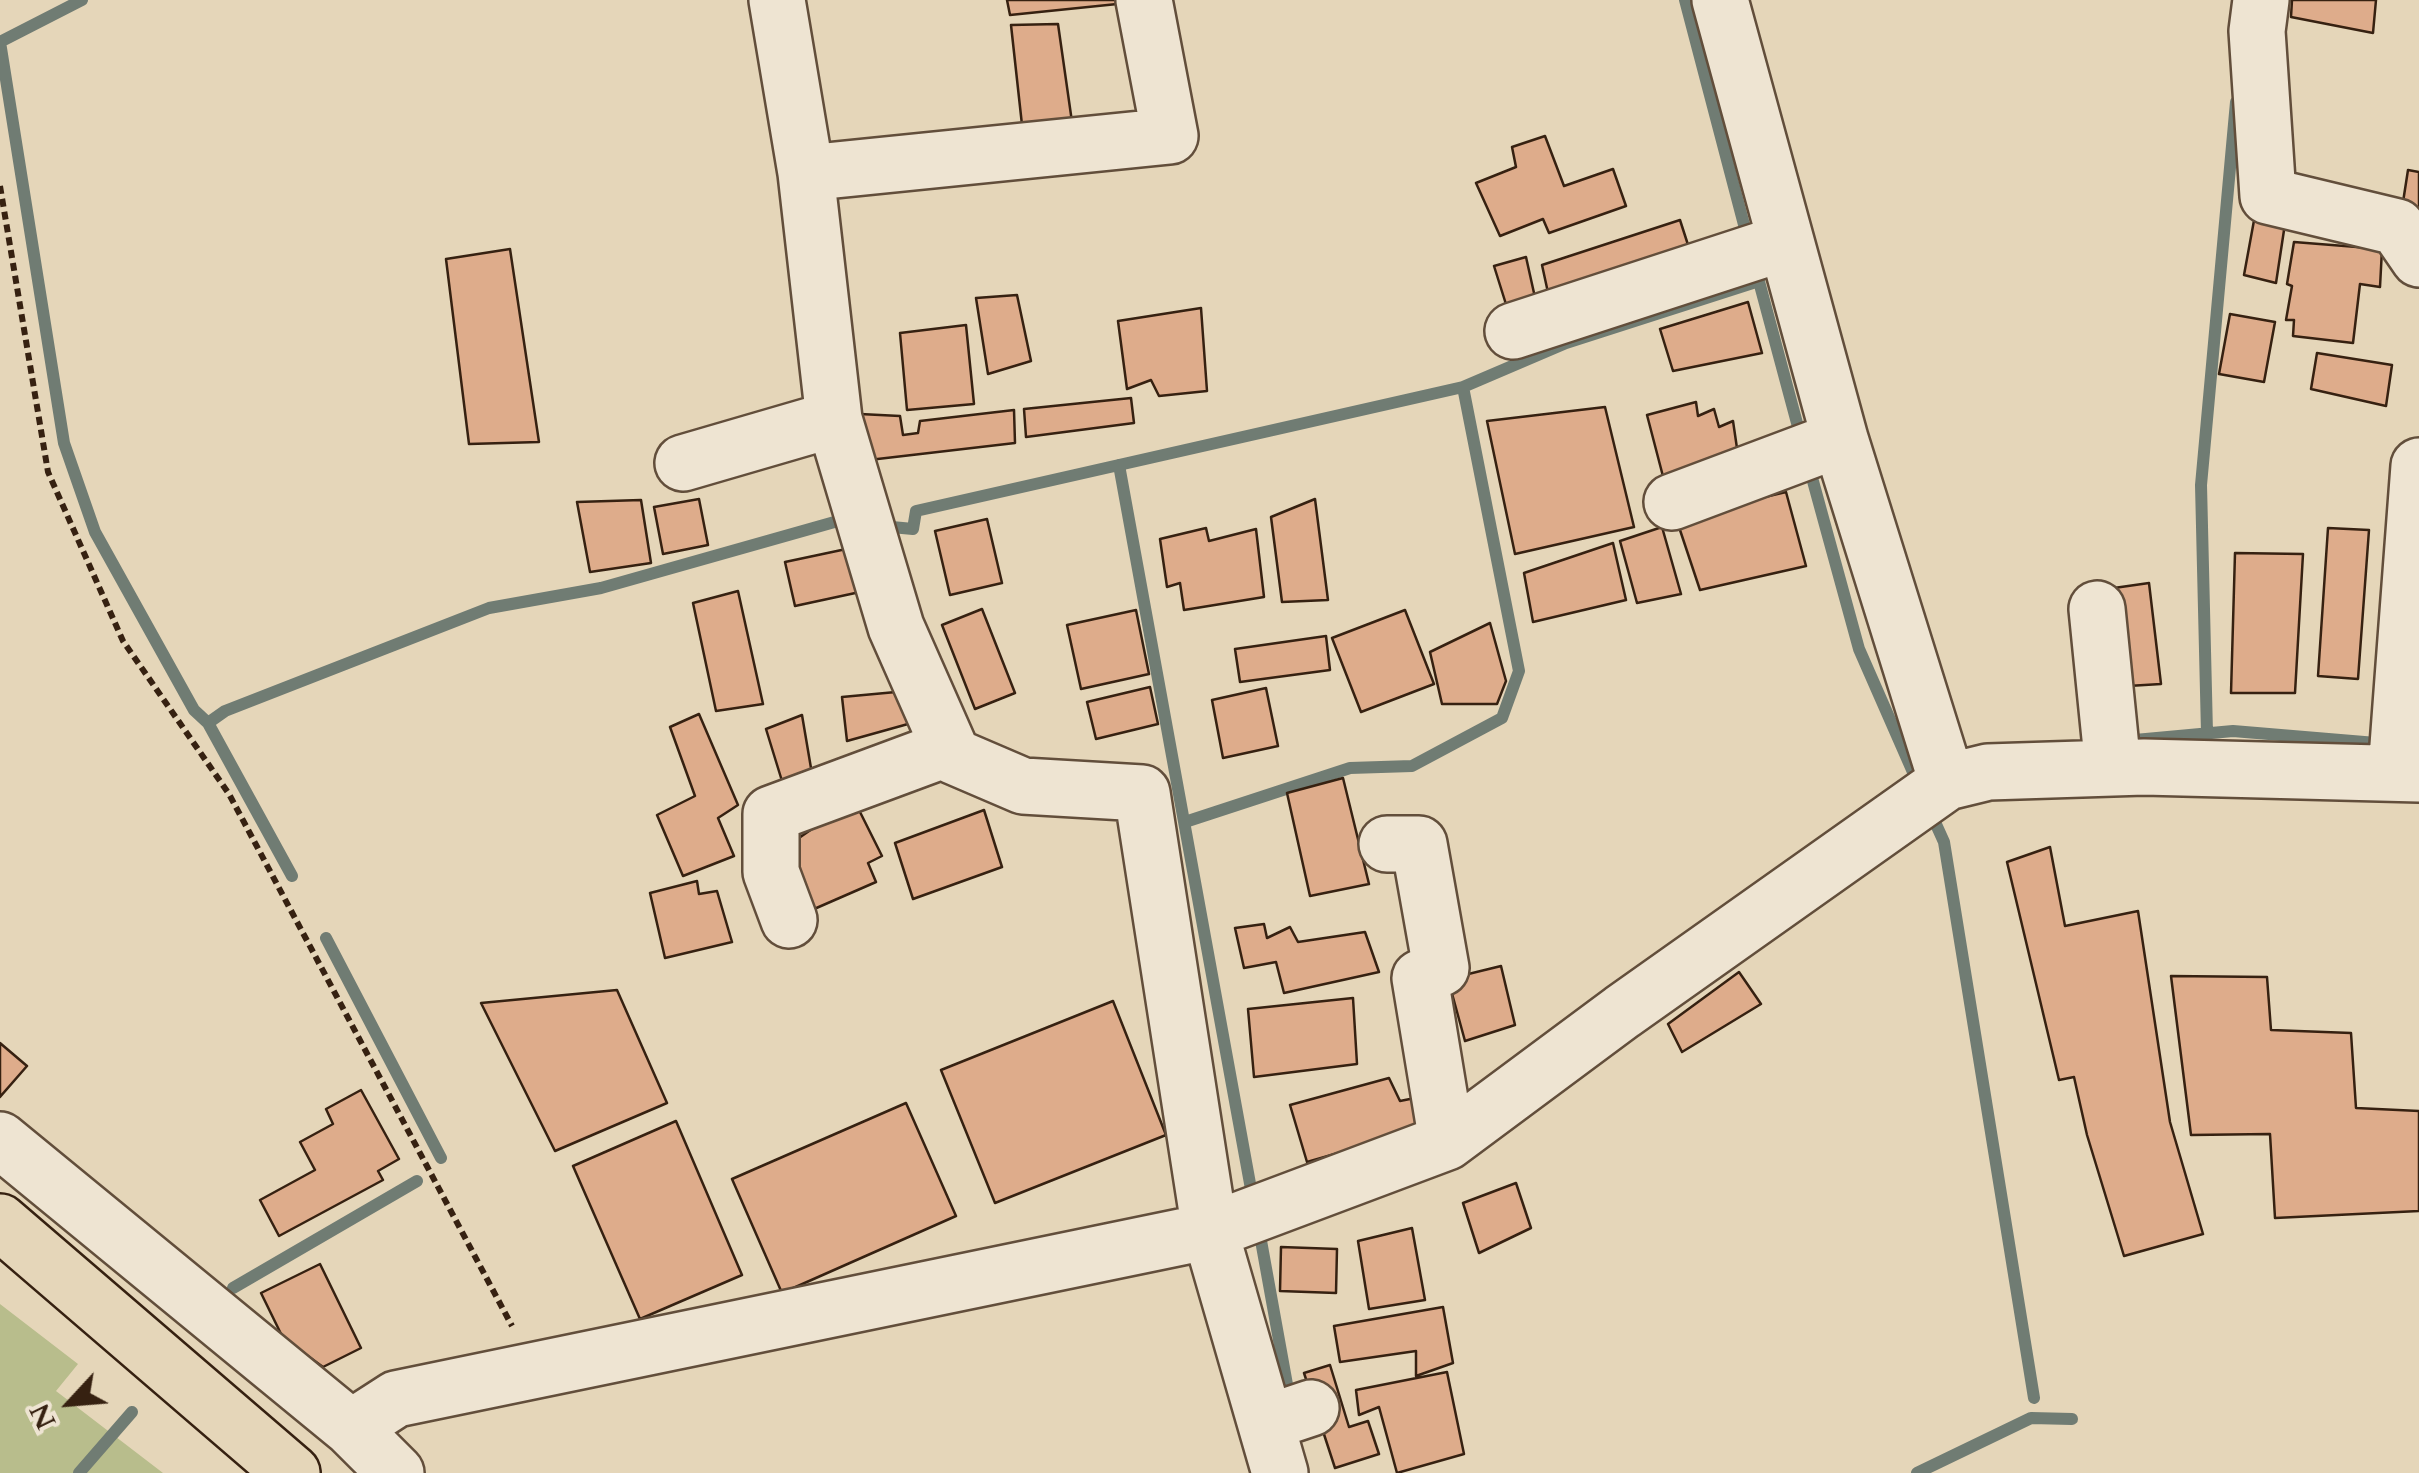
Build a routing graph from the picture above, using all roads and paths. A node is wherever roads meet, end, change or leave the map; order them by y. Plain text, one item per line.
1 (777, 0) edge
2 (1144, 0) edge
3 (1720, 0) edge
4 (2262, 0) edge
5 (806, 173) junction
6 (0, 186) edge
7 (1786, 242) junction
8 (2419, 259) edge
9 (1514, 331) dead end
10 (834, 419) junction
11 (1818, 446) junction
12 (683, 463) dead end
13 (2419, 466) edge
14 (1672, 502) dead end
15 (2097, 609) dead end
16 (949, 748) junction
17 (2111, 750) junction
18 (2403, 758) edge
19 (1935, 781) junction
20 (1387, 844) dead end
21 (790, 920) dead end
22 (0, 1140) edge
23 (1447, 1142) junction
24 (0, 1222) edge
25 (1235, 1222) junction
26 (534, 1369) junction
27 (351, 1428) junction
28 (1286, 1435) edge
29 (292, 1473) edge
30 (396, 1473) edge

1 - 5 street
2 - 5 street
3 - 7 street
4 - 8 street
5 - 10 street
6 - 26 path
7 - 9 street
7 - 11 street
10 - 12 street
10 - 16 street
11 - 14 street
11 - 19 street
13 - 18 street
15 - 17 street
16 - 21 street
16 - 25 street
17 - 18 street
17 - 19 street
19 - 23 street
20 - 23 street
22 - 27 street
23 - 25 street
24 - 29 main road
25 - 26 street
25 - 28 street
26 - 27 street
27 - 30 street

